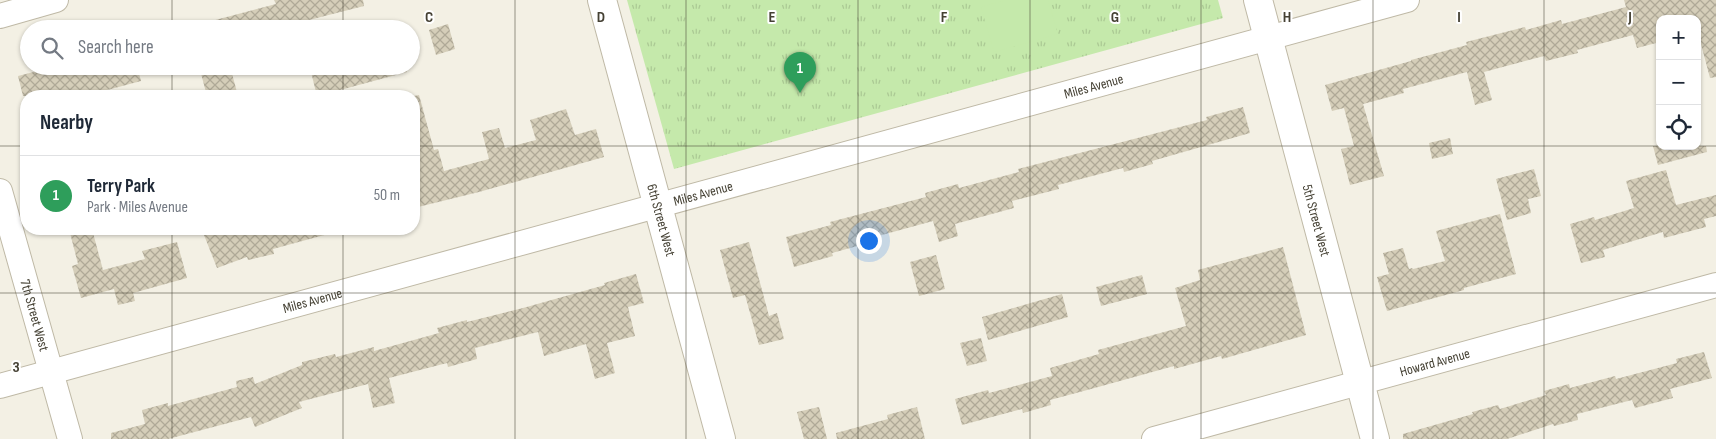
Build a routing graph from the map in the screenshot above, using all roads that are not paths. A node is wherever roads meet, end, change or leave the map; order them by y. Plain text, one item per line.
1 (56, 0) edge
2 (602, 0) edge
3 (1258, 0) edge
4 (1406, 0) edge
5 (0, 16) edge
6 (1268, 38) junction
7 (0, 191) edge
8 (658, 206) junction
9 (1716, 285) edge
10 (51, 372) junction
11 (1360, 383) junction
12 (0, 386) edge
13 (70, 439) edge
14 (721, 439) edge
15 (1154, 439) edge
16 (1375, 439) edge

1 - 5 street
2 - 8 street, 6th Street West
3 - 6 street, 5th Street West
4 - 6 street, Miles Avenue
6 - 8 street, Miles Avenue
6 - 11 street, 5th Street West
7 - 10 street, 7th Street West
8 - 10 street, Miles Avenue
8 - 14 street, 6th Street West
9 - 11 street, Howard Avenue
10 - 12 street, Miles Avenue
10 - 13 street, 7th Street West
11 - 15 street, Howard Avenue
11 - 16 street, 5th Street West

